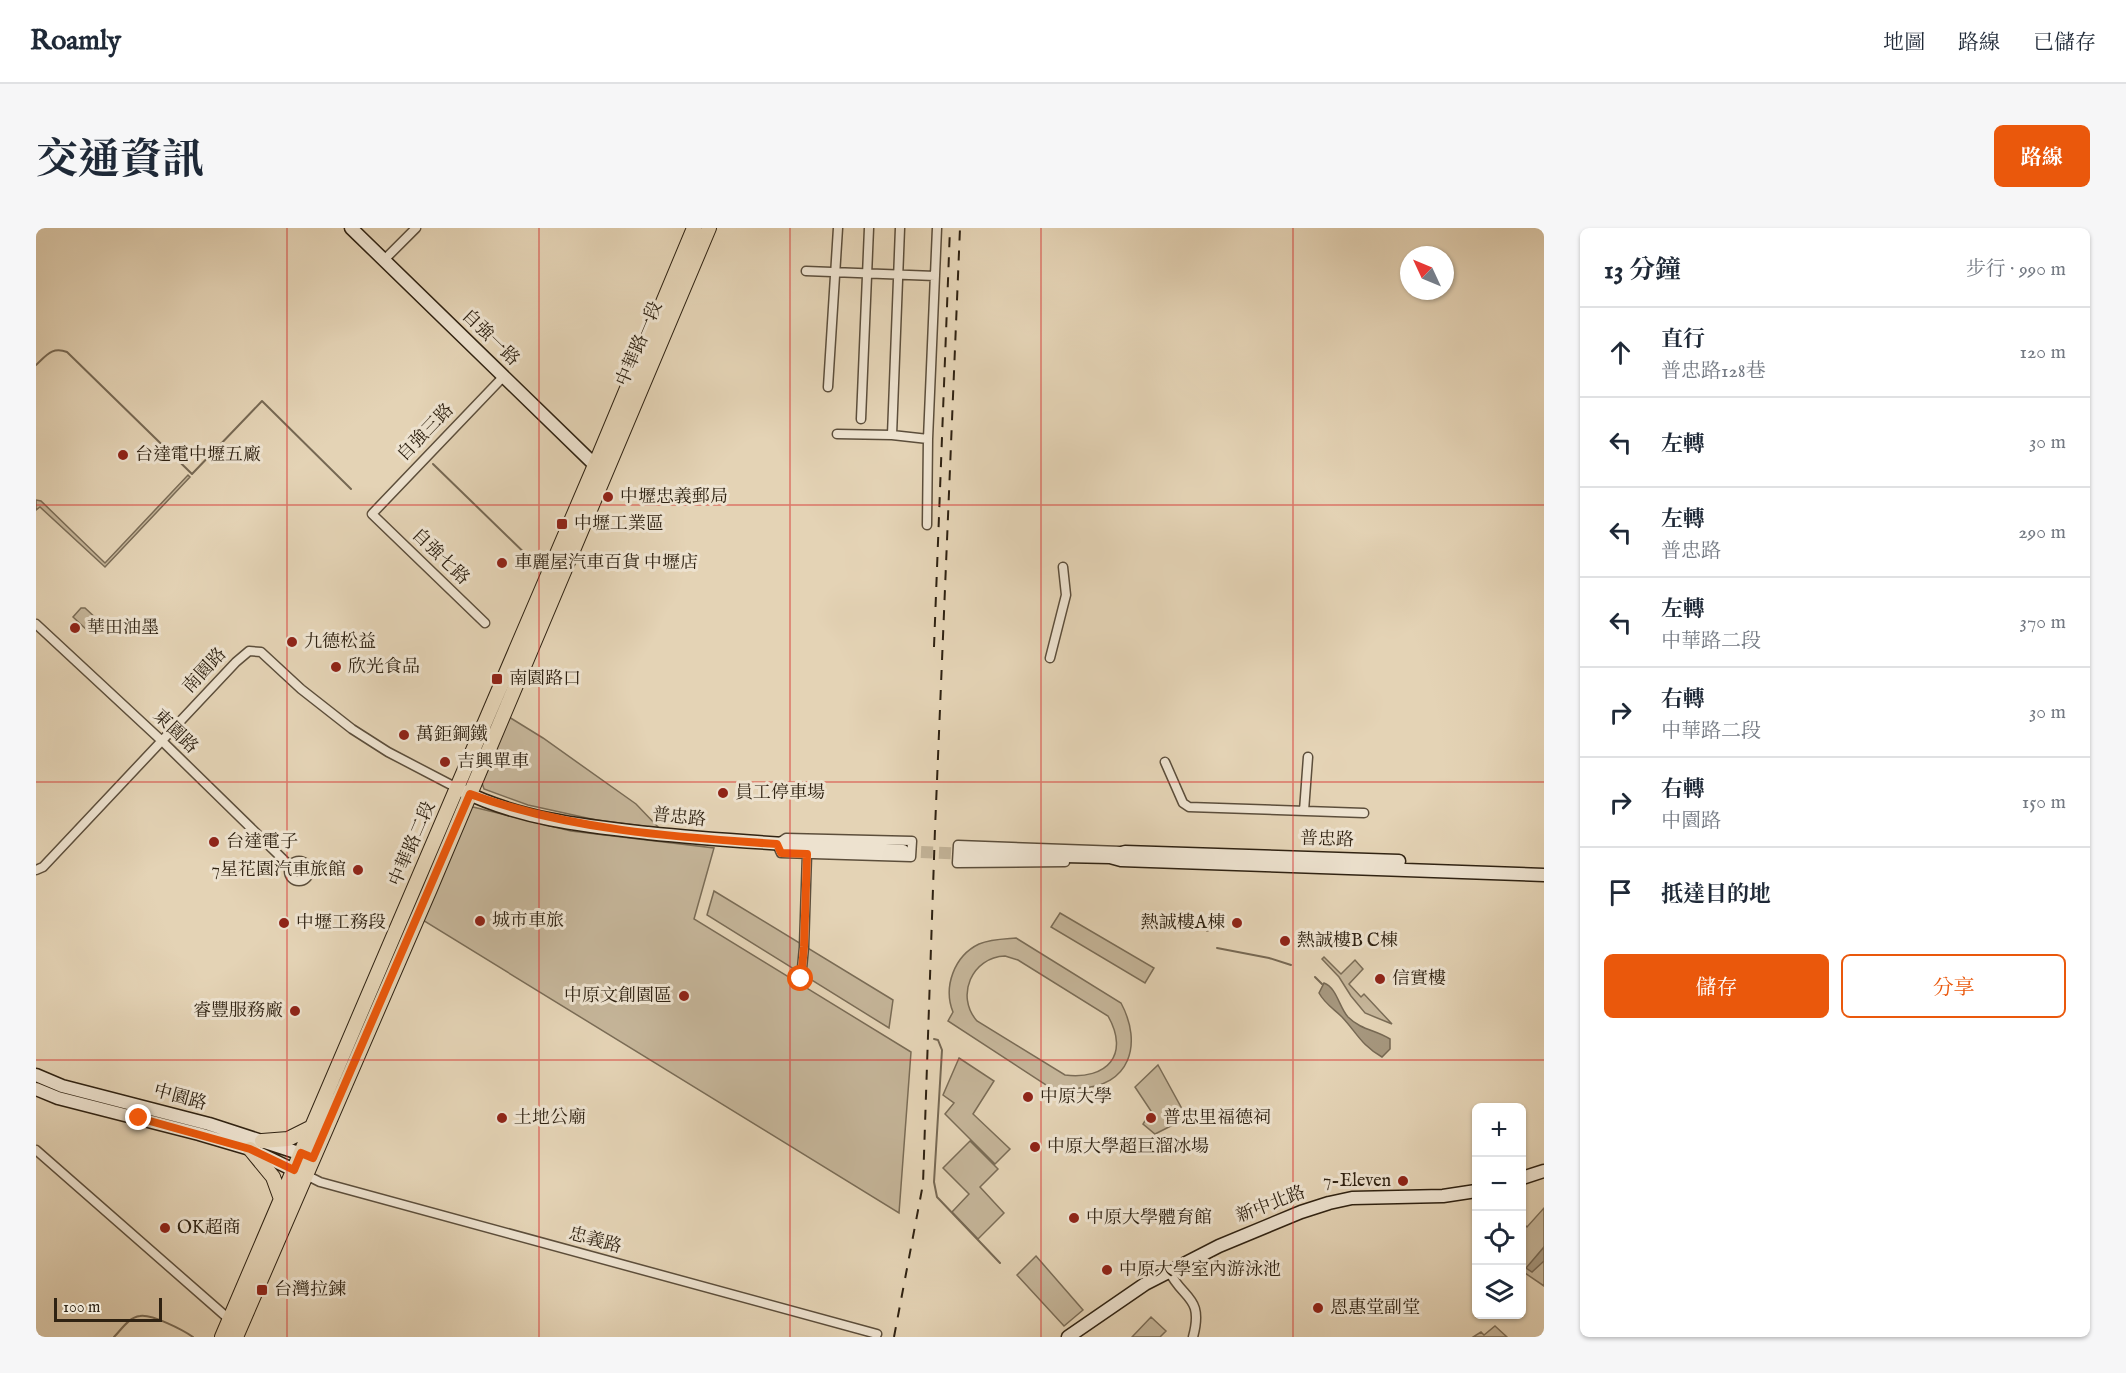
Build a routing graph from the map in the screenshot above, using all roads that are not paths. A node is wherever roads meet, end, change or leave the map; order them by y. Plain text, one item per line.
1 (351, 228) edge
2 (416, 228) edge
3 (694, 228) edge
4 (709, 228) edge
5 (838, 228) edge
6 (869, 228) edge
7 (900, 228) edge
8 (937, 228) edge
9 (384, 260) junction
10 (806, 271) dead end
11 (836, 273) junction
12 (867, 273) junction
13 (898, 274) junction
14 (935, 276) junction
15 (504, 376) junction
16 (828, 387) dead end
17 (861, 419) dead end
18 (837, 434) dead end
19 (892, 435) junction
20 (927, 439) junction
21 (600, 470) junction
22 (372, 514) joint
23 (927, 525) dead end
24 (1063, 567) dead end
25 (485, 623) dead end
26 (36, 624) edge
27 (1050, 658) dead end
28 (162, 741) junction
29 (1308, 758) dead end
30 (1165, 762) dead end
31 (457, 788) junction
32 (470, 794) junction
33 (1304, 811) junction
34 (1364, 813) dead end
35 (777, 844) junction
36 (903, 851) tunnel mouth
37 (807, 854) junction
38 (964, 854) tunnel mouth
39 (1119, 856) junction
40 (290, 866) dead end
41 (1544, 867) edge
42 (36, 870) edge
43 (1544, 875) edge
44 (801, 979) dead end
45 (36, 1075) edge
46 (36, 1089) edge
47 (312, 1127) junction
48 (262, 1142) junction
49 (250, 1149) junction
50 (36, 1150) edge
51 (307, 1156) junction
52 (1544, 1171) edge
53 (300, 1172) junction
54 (1526, 1176) edge
55 (1472, 1192) edge
56 (281, 1199) junction
57 (1169, 1271) junction
58 (230, 1320) junction
59 (877, 1334) dead end
60 (222, 1337) edge
61 (236, 1337) edge
62 (1068, 1337) edge
63 (1193, 1337) edge

1 - 9 street, 自強一路
2 - 9 street
3 - 21 main road, 中華路一段
4 - 21 main road, 中華路一段
5 - 11 street
6 - 12 street
7 - 13 street
8 - 14 street
9 - 15 street, 自強一路
10 - 11 street
11 - 12 street
11 - 16 street
12 - 13 street
12 - 17 street
13 - 14 street
13 - 19 street
14 - 20 street
15 - 21 street, 自強一路
15 - 22 street, 自強三路
18 - 19 street
19 - 20 street
20 - 23 street
21 - 31 main road, 中華路二段
21 - 32 main road, 中華路二段
22 - 25 street, 自強七路
24 - 27 street
26 - 28 street, 東園路
28 - 31 street, 南園路
28 - 40 street, 東園路
28 - 42 street, 南園路
29 - 33 street
30 - 33 street
31 - 32 street, 普忠路
31 - 47 main road, 中華路二段
32 - 35 street, 普忠路
32 - 51 main road, 中華路二段
33 - 34 street
35 - 36 street, 普忠路
35 - 37 street
35 - 37 street
37 - 44 street
38 - 39 street, 普忠路
39 - 39 street
39 - 41 street, 普忠路
39 - 43 street, 普忠路
45 - 48 street, 中園路
46 - 49 street, 中園路
47 - 48 main road
47 - 51 main road, 中華路二段
48 - 51 street, 中園路
49 - 53 street, 中園路
49 - 56 main road
50 - 58 street
51 - 53 main road, 中華路二段
52 - 54 street
53 - 56 main road, 中華路二段
53 - 59 street, 忠義路
53 - 61 main road, 中華路二段
55 - 57 street, 新中北路
56 - 58 main road, 中華路二段
57 - 62 street, 新中北路
57 - 63 street
58 - 60 main road, 中華路二段

